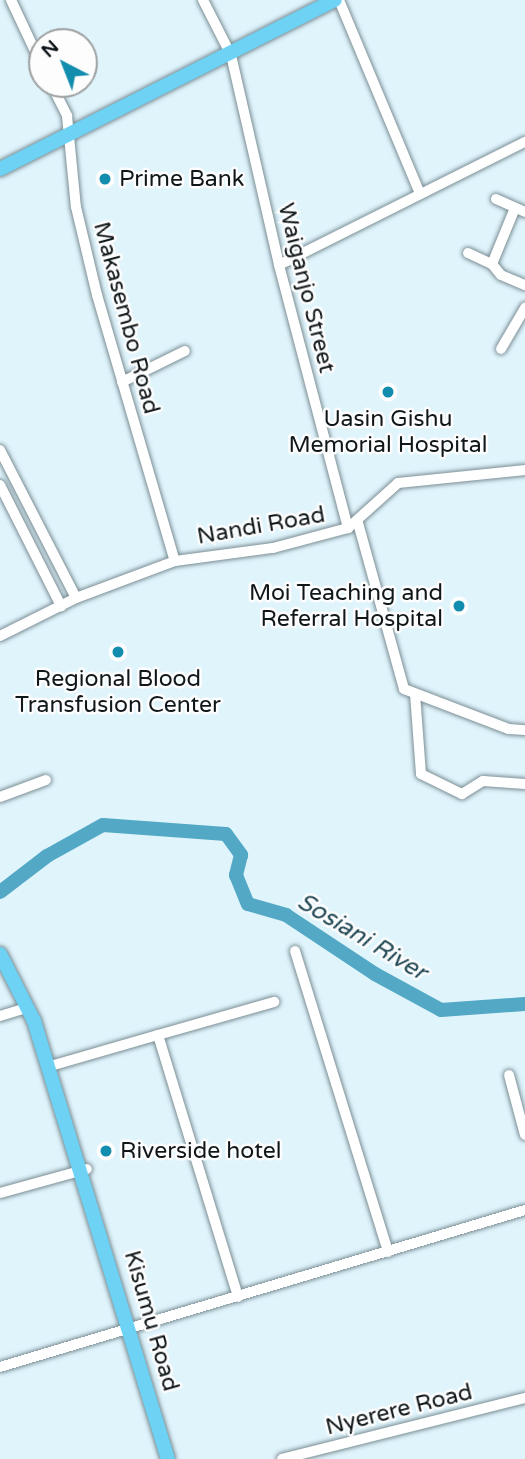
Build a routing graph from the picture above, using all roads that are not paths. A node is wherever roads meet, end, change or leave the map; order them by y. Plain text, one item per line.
1 (11, 0) edge
2 (203, 0) edge
3 (337, 0) edge
4 (28, 36) edge
5 (231, 55) junction
6 (58, 98) edge
7 (67, 133) junction
8 (525, 142) edge
9 (0, 169) edge
10 (419, 194) junction
11 (496, 199) dead end
12 (520, 210) edge
13 (468, 253) dead end
14 (492, 264) junction
15 (279, 265) junction
16 (525, 285) edge
17 (524, 316) edge
18 (501, 349) dead end
19 (185, 351) dead end
20 (122, 382) junction
21 (0, 450) edge
22 (525, 470) edge
23 (0, 485) edge
24 (353, 526) junction
25 (175, 561) junction
26 (76, 598) junction
27 (61, 606) junction
28 (0, 636) edge
29 (415, 694) junction
30 (525, 730) edge
31 (46, 780) dead end
32 (525, 784) edge
33 (0, 797) edge
34 (0, 947) edge
35 (295, 951) dead end
36 (0, 954) edge
37 (274, 1002) dead end
38 (29, 1007) junction
39 (0, 1016) edge
40 (158, 1035) junction
41 (54, 1065) junction
42 (509, 1075) dead end
43 (525, 1135) edge
44 (84, 1170) junction
45 (0, 1194) edge
46 (525, 1210) edge
47 (388, 1252) junction
48 (239, 1297) junction
49 (129, 1328) junction
50 (0, 1367) edge
51 (525, 1398) edge
52 (168, 1459) edge
53 (282, 1459) edge

1 - 4 street
2 - 5 street, Waiganjo Street
3 - 5 highway
3 - 10 street
5 - 7 highway
5 - 15 street, Waiganjo Street
6 - 7 street, Makasembo Road
7 - 9 highway
7 - 20 street, Makasembo Road
8 - 10 street
10 - 15 street
11 - 12 street
12 - 14 street
13 - 14 street
14 - 16 street
15 - 24 street, Waiganjo Street
17 - 18 street
19 - 20 street
20 - 25 street, Makasembo Road
21 - 26 street
22 - 24 street, Nandi Road
23 - 27 street
24 - 25 street, Nandi Road
24 - 29 street, Waiganjo Street
25 - 26 street, Nandi Road
26 - 27 street, Nandi Road
27 - 28 street, Nandi Road
29 - 30 street
29 - 32 street
31 - 33 street
34 - 41 highway
35 - 47 street
36 - 38 highway
37 - 40 street
38 - 39 street
38 - 44 highway
40 - 41 street
40 - 48 street
41 - 44 highway
42 - 43 street
44 - 45 street
44 - 49 highway, Kisumu Road
46 - 47 street
47 - 48 street
48 - 49 street
49 - 50 street
49 - 52 highway, Kisumu Road
51 - 53 street, Nyerere Road

